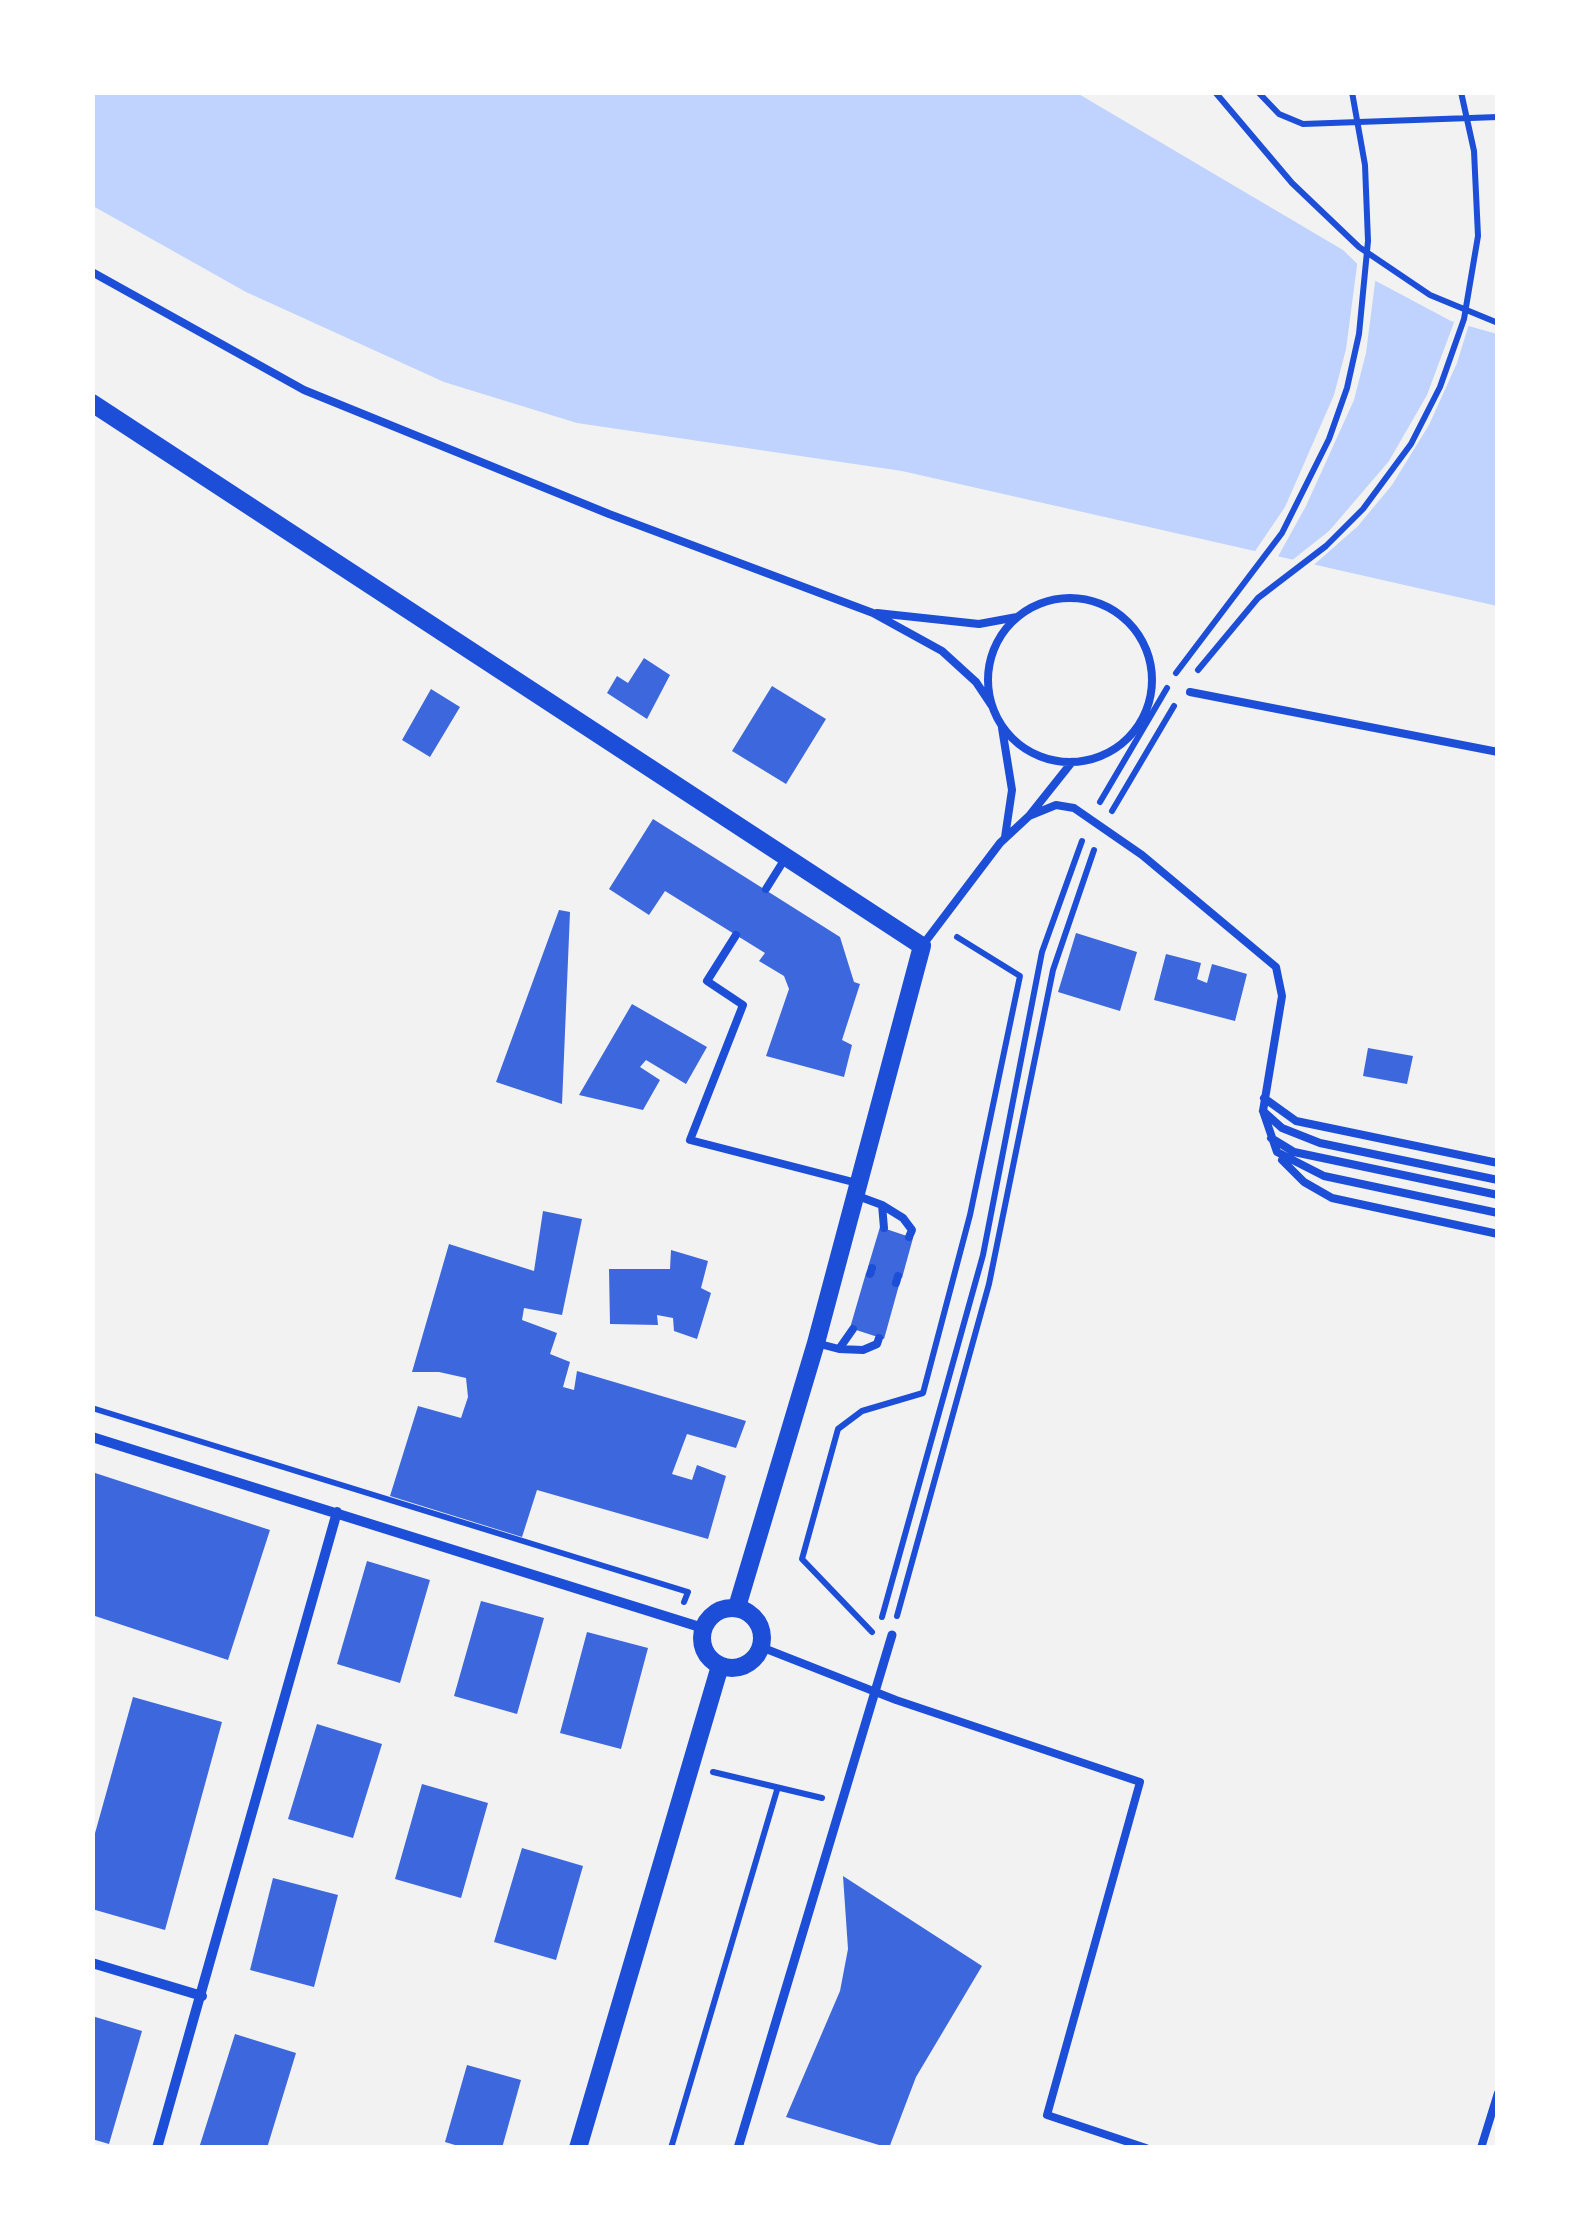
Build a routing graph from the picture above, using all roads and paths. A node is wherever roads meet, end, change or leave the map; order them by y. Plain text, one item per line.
1 (1215, 92) edge
2 (1258, 92) edge
3 (1352, 92) edge
4 (1461, 92) edge
5 (1498, 116) edge
6 (92, 272) edge
7 (1498, 323) edge
8 (92, 403) edge
9 (873, 613) junction
10 (1018, 617) junction
11 (1189, 689) joint
12 (1177, 701) dead end
13 (992, 706) junction
14 (1002, 725) junction
15 (1498, 752) edge
16 (1072, 762) junction
17 (1094, 814) dead end
18 (1030, 816) junction
19 (1106, 822) dead end
20 (1087, 830) dead end
21 (1005, 837) junction
22 (1099, 839) dead end
23 (786, 857) junction
24 (766, 889) dead end
25 (938, 924) junction
26 (736, 935) dead end
27 (922, 946) junction
28 (1264, 1098) junction
29 (1263, 1111) junction
30 (1270, 1137) junction
31 (1277, 1152) junction
32 (1498, 1163) edge
33 (1498, 1180) edge
34 (857, 1189) junction
35 (1498, 1195) edge
36 (882, 1205) junction
37 (1498, 1213) edge
38 (884, 1228) dead end
39 (1498, 1234) edge
40 (909, 1236) dead end
41 (853, 1329) dead end
42 (879, 1338) dead end
43 (816, 1343) junction
44 (839, 1349) junction
45 (92, 1408) edge
46 (92, 1437) edge
47 (337, 1512) junction
48 (688, 1592) dead end
49 (737, 1607) junction
50 (703, 1628) junction
51 (892, 1635) joint
52 (761, 1648) junction
53 (720, 1666) junction
54 (877, 1692) junction
55 (721, 1774) dead end
56 (92, 1963) edge
57 (202, 1996) junction
58 (1498, 2093) edge
59 (157, 2148) edge
60 (578, 2148) edge
61 (671, 2148) edge
62 (738, 2148) edge
63 (1146, 2148) edge
64 (1481, 2148) edge

1 - 7 path
2 - 5 path
3 - 17 path
4 - 11 path
6 - 9 lane
8 - 23 street
9 - 10 lane
9 - 13 lane
10 - 13 lane
10 - 16 lane
11 - 15 lane
12 - 19 path
13 - 14 lane
14 - 16 lane
14 - 21 lane
16 - 18 lane
18 - 21 lane
18 - 28 lane
20 - 25 path
21 - 25 lane
22 - 51 path
23 - 24 lane
23 - 27 street
25 - 27 lane
26 - 34 lane
27 - 34 street
28 - 29 lane
28 - 32 lane
29 - 30 lane
29 - 33 lane
30 - 31 lane
30 - 35 lane
31 - 37 lane
31 - 39 lane
34 - 36 lane
34 - 43 street
36 - 38 lane
36 - 40 lane
41 - 44 lane
42 - 44 lane
43 - 44 lane
43 - 49 street
45 - 48 path
46 - 47 street
47 - 50 street
47 - 57 street
49 - 50 street
49 - 52 street
50 - 53 street
51 - 54 street
52 - 53 street
52 - 54 lane
53 - 60 street
54 - 62 street
54 - 63 lane
55 - 61 path
56 - 57 street
57 - 59 street
58 - 64 lane

